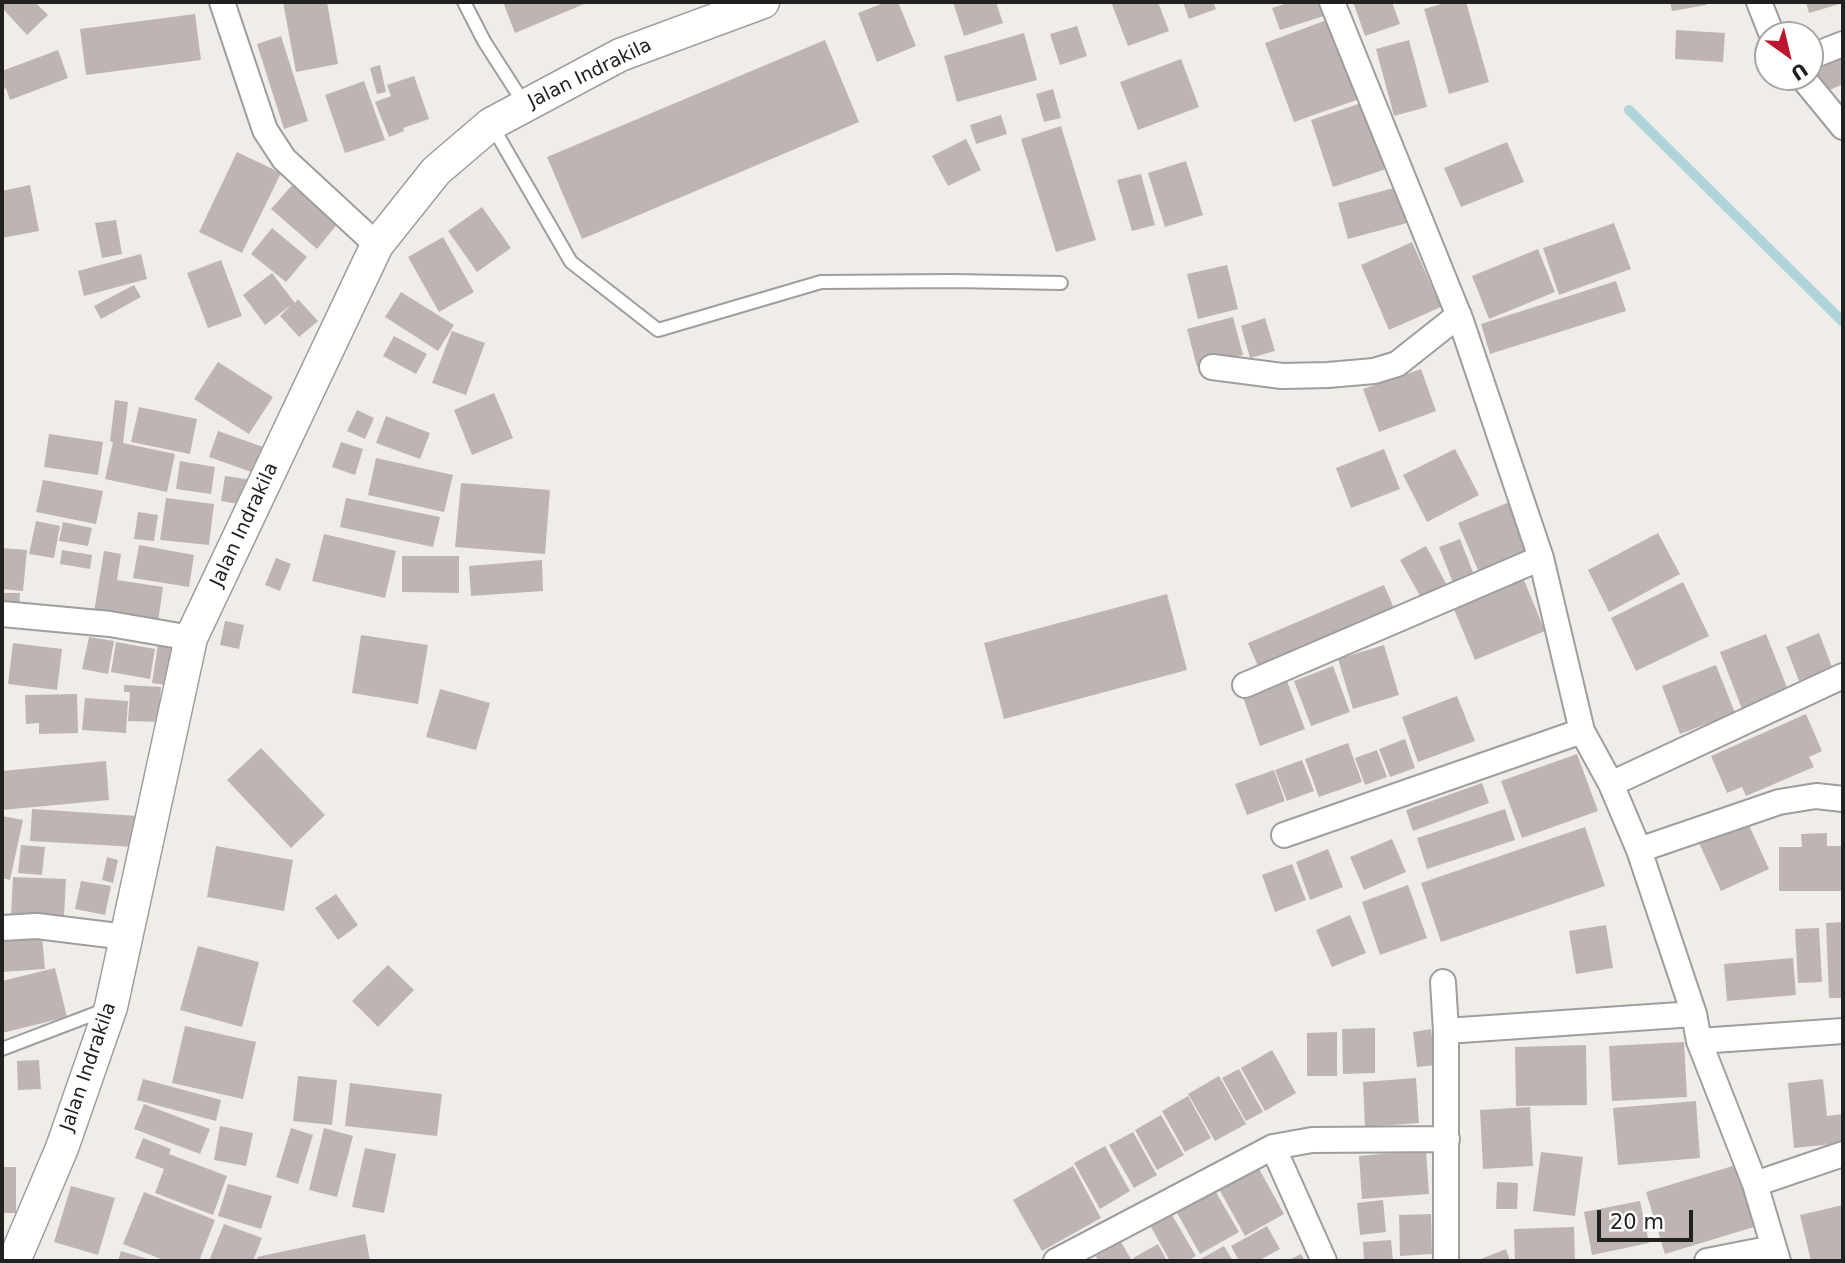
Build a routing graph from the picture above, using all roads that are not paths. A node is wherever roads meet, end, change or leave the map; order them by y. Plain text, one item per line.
1 (222, 2) edge
2 (464, 2) edge
3 (763, 2) edge
4 (1332, 2) edge
5 (1759, 2) edge
6 (1766, 21) edge
7 (1843, 44) edge
8 (1824, 51) edge
9 (1813, 91) edge
10 (525, 106) junction
11 (491, 124) junction
12 (1843, 127) edge
13 (377, 245) junction
14 (1061, 283) dead end
15 (1459, 315) junction
16 (1212, 368) dead end
17 (1541, 558) junction
18 (2, 614) edge
19 (191, 638) junction
20 (1843, 676) edge
21 (1245, 685) dead end
22 (1583, 731) junction
23 (1611, 784) junction
24 (1843, 799) edge
25 (1283, 835) dead end
26 (1639, 850) junction
27 (2, 928) edge
28 (127, 937) junction
29 (1443, 982) dead end
30 (111, 1007) junction
31 (1694, 1014) junction
32 (1447, 1031) junction
33 (1843, 1031) edge
34 (1699, 1041) junction
35 (2, 1049) edge
36 (1447, 1139) junction
37 (1273, 1147) junction
38 (1843, 1154) edge
39 (1755, 1184) junction
40 (1775, 1254) edge
41 (14, 1261) edge
42 (1056, 1261) edge
43 (1324, 1261) edge
44 (1446, 1261) edge
45 (1707, 1261) edge

1 - 13 street
2 - 10 lane
3 - 10 street, Jalan Indrakila
4 - 15 street
5 - 6 street
7 - 8 street
9 - 12 street
10 - 11 street, Jalan Indrakila
11 - 13 street, Jalan Indrakila
11 - 14 lane
13 - 19 street, Jalan Indrakila
15 - 16 street
15 - 17 street
17 - 21 street
17 - 22 street
18 - 19 street
19 - 28 street, Jalan Indrakila
20 - 23 street
22 - 23 street
22 - 25 street
23 - 26 street
24 - 26 street
26 - 31 street
27 - 28 street
28 - 30 street, Jalan Indrakila
29 - 32 street
30 - 35 lane
30 - 41 street, Jalan Indrakila
31 - 32 street
31 - 34 street
32 - 36 street
33 - 34 street
34 - 39 street
36 - 37 street
36 - 44 street
37 - 42 street
37 - 43 street
38 - 39 street
39 - 40 street
40 - 45 street

